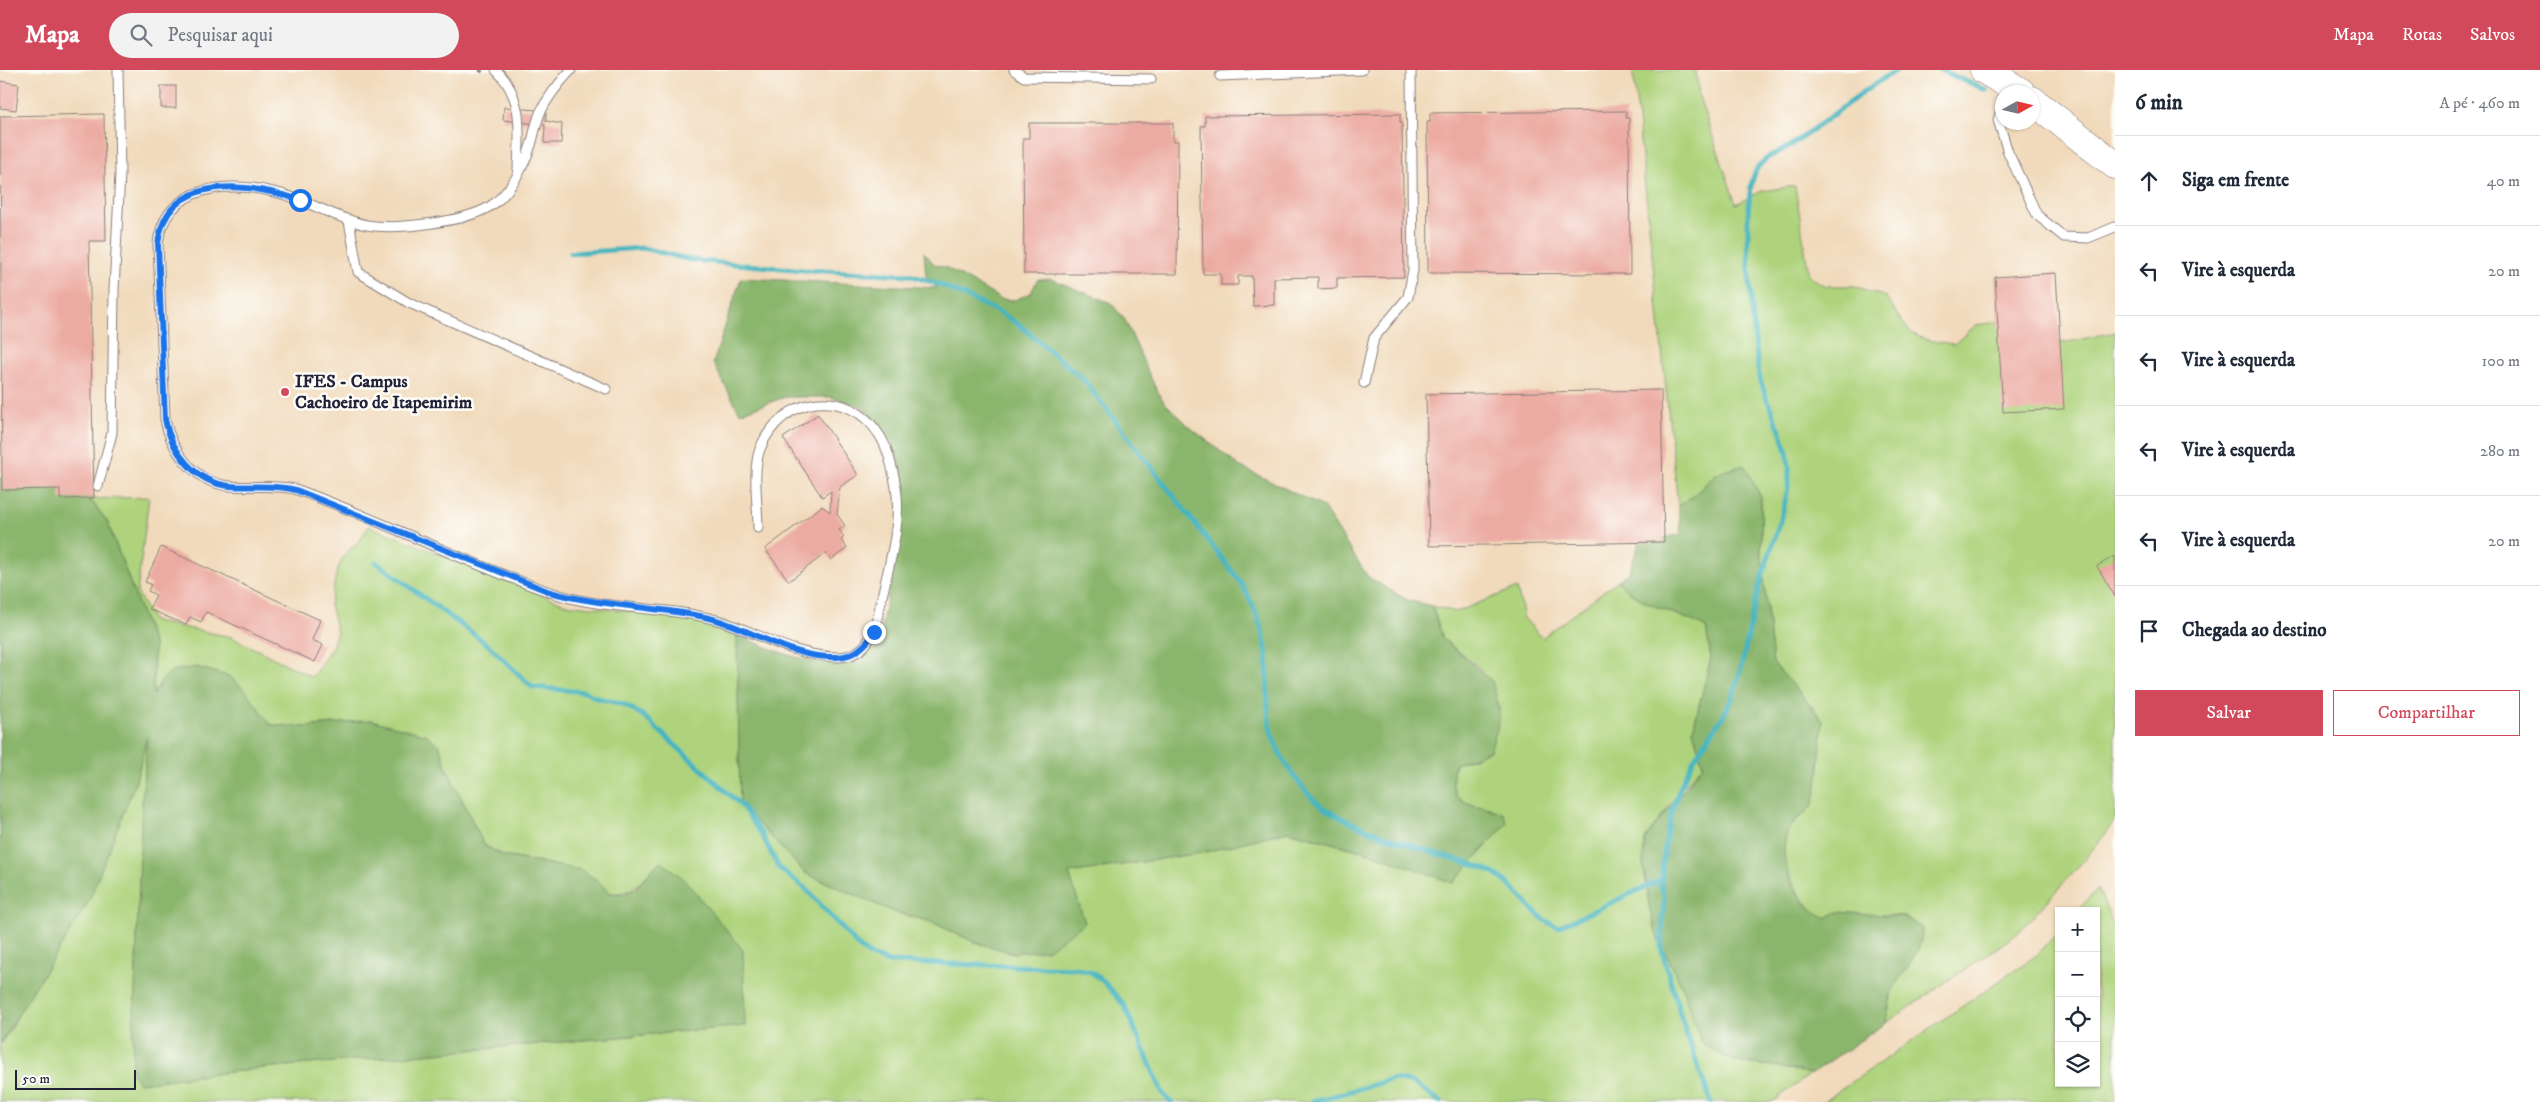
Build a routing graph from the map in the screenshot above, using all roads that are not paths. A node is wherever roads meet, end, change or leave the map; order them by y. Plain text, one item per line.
1 (118, 70) edge
2 (496, 70) edge
3 (571, 70) edge
4 (1014, 70) edge
5 (1362, 70) edge
6 (1411, 70) edge
7 (1984, 70) edge
8 (1220, 76) dead end
9 (1151, 79) dead end
10 (2002, 85) edge
11 (2040, 113) edge
12 (2001, 130) edge
13 (2115, 165) edge
14 (518, 172) junction
15 (349, 221) junction
16 (2115, 226) edge
17 (1364, 382) dead end
18 (606, 389) dead end
19 (98, 486) dead end
20 (758, 528) dead end

1 - 19 lane
2 - 14 lane
3 - 14 lane
4 - 9 lane
5 - 8 lane
6 - 17 lane
7 - 10 highway
11 - 13 highway
12 - 16 lane
14 - 15 lane
15 - 18 lane
15 - 20 lane

